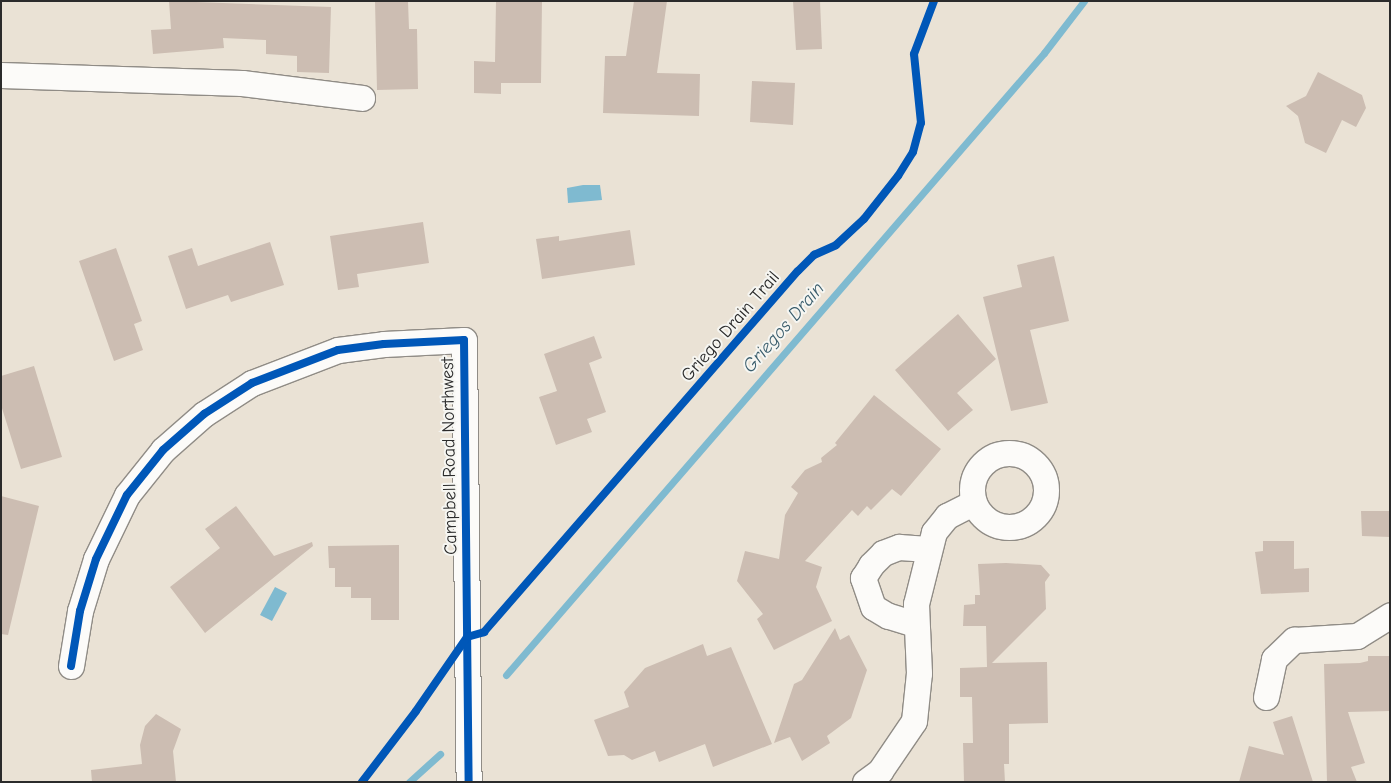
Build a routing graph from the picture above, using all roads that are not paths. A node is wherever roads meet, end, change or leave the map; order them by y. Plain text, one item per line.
1 (1, 75) edge
2 (362, 98) dead end
3 (974, 502) dead end
4 (928, 549) junction
5 (1390, 615) edge
6 (915, 624) junction
7 (70, 666) dead end
8 (1266, 697) dead end
9 (469, 782) edge
10 (865, 782) edge

1 - 2 street
3 - 4 street
4 - 6 street
4 - 6 street
5 - 8 street
6 - 10 street
7 - 9 street, Campbell Road Northwest

